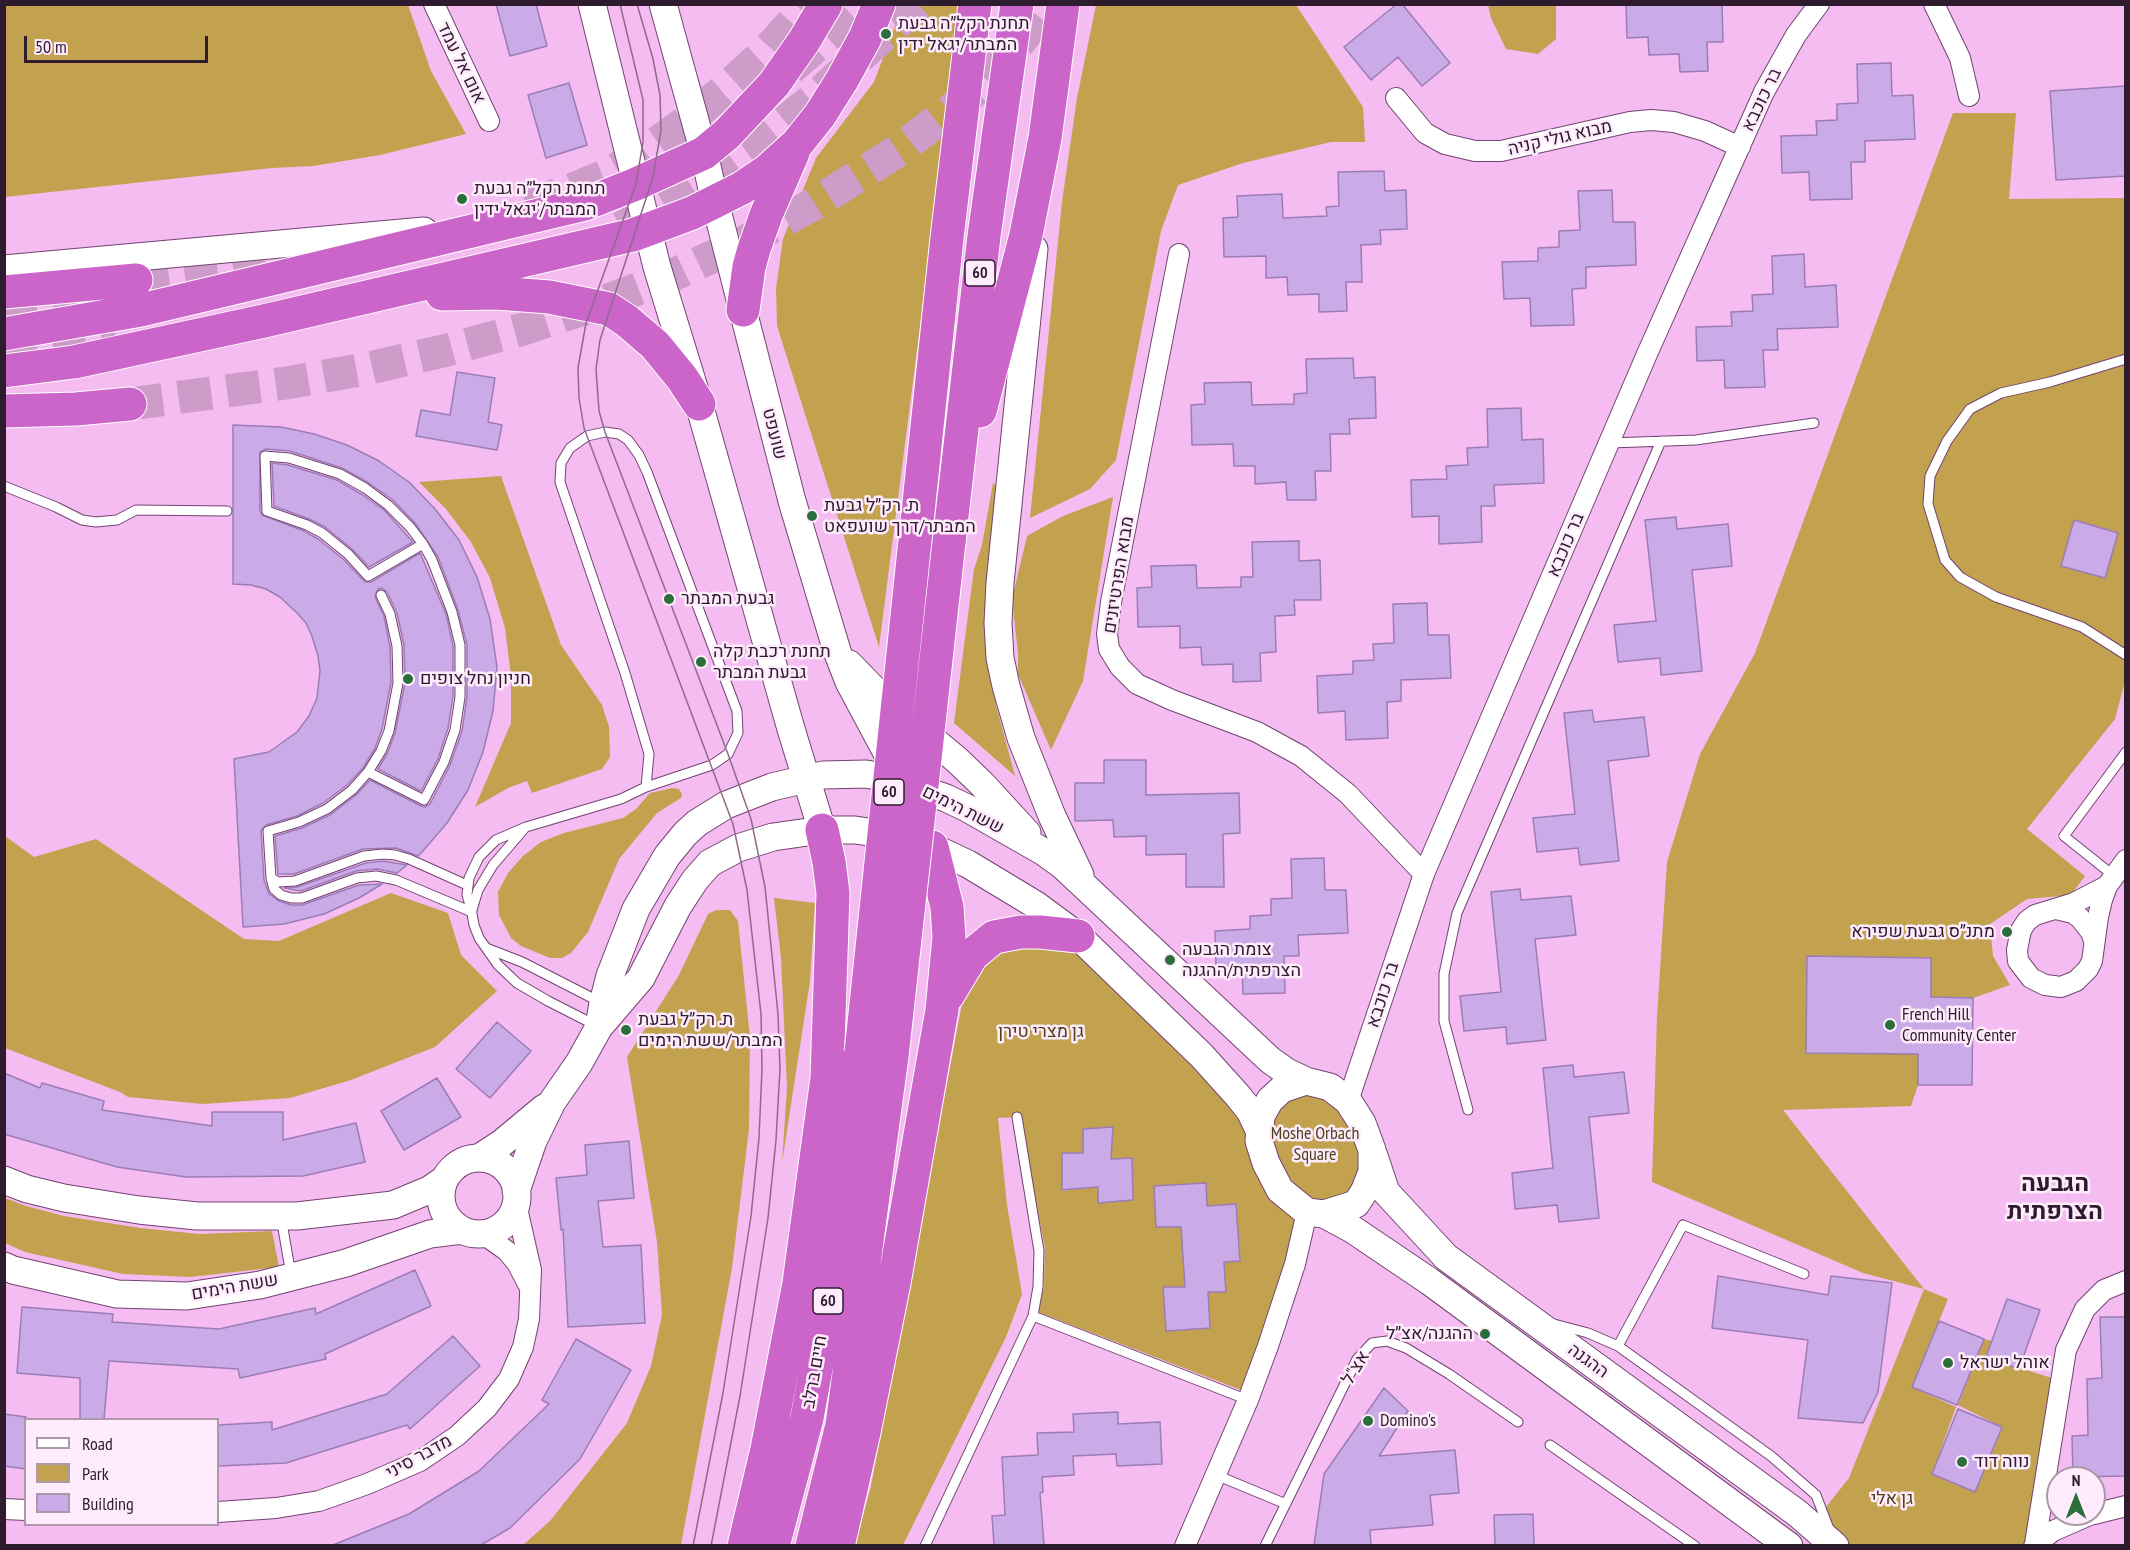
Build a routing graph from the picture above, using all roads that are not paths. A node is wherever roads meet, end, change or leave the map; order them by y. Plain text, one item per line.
1 (434, 4) edge
2 (592, 4) edge
3 (663, 4) edge
4 (826, 4) edge
5 (879, 4) edge
6 (975, 4) edge
7 (1017, 4) edge
8 (1063, 4) edge
9 (1819, 4) edge
10 (1934, 4) edge
11 (1969, 96) dead end
12 (1396, 98) dead end
13 (489, 121) dead end
14 (1045, 138) junction
15 (797, 144) junction
16 (1740, 147) junction
17 (704, 153) junction
18 (636, 184) junction
19 (715, 202) junction
20 (497, 225) junction
21 (647, 231) junction
22 (1179, 254) dead end
23 (4, 268) edge
24 (136, 280) tunnel mouth
25 (4, 292) edge
26 (350, 301) junction
27 (742, 310) junction
28 (4, 334) edge
29 (2126, 359) edge
30 (4, 372) edge
31 (130, 404) tunnel mouth
32 (699, 404) junction
33 (4, 411) edge
34 (1814, 423) dead end
35 (1661, 441) junction
36 (1609, 443) junction
37 (4, 486) edge
38 (952, 510) junction
39 (226, 511) dead end
40 (423, 544) junction
41 (381, 595) dead end
42 (837, 651) junction
43 (2126, 656) edge
44 (2126, 752) edge
45 (368, 771) junction
46 (807, 779) junction
47 (904, 783) junction
48 (646, 787) junction
49 (526, 827) junction
50 (822, 830) junction
51 (932, 848) junction
52 (1044, 852) junction
53 (2126, 860) edge
54 (1424, 874) junction
55 (271, 878) junction
56 (2110, 881) junction
57 (467, 885) junction
58 (1088, 889) junction
59 (2056, 909) junction
60 (472, 912) junction
61 (1077, 936) junction
62 (2094, 941) junction
63 (486, 948) junction
64 (942, 1010) junction
65 (606, 1013) junction
66 (1306, 1081) junction
67 (1348, 1101) junction
68 (552, 1102) junction
69 (1468, 1110) dead end
70 (1017, 1117) dead end
71 (1259, 1130) junction
72 (1372, 1150) junction
73 (479, 1158) junction
74 (445, 1179) junction
75 (4, 1180) edge
76 (516, 1197) junction
77 (1315, 1213) junction
78 (280, 1216) junction
79 (472, 1231) junction
80 (4, 1266) edge
81 (1804, 1274) dead end
82 (292, 1277) junction
83 (2126, 1281) edge
84 (531, 1292) junction
85 (1033, 1316) junction
86 (1526, 1316) junction
87 (1617, 1346) junction
88 (1248, 1400) junction
89 (1518, 1422) dead end
90 (1550, 1445) dead end
91 (1216, 1475) junction
92 (1286, 1504) junction
93 (2126, 1506) edge
94 (4, 1509) edge
95 (24, 1510) edge
96 (2106, 1511) edge
97 (219, 1512) edge
98 (2065, 1526) edge
99 (744, 1545) edge
100 (773, 1545) edge
101 (813, 1545) edge
102 (838, 1545) edge
103 (925, 1545) edge
104 (1185, 1545) edge
105 (1265, 1545) edge
106 (1695, 1545) edge
107 (1789, 1545) edge
108 (1835, 1545) edge
109 (2034, 1545) edge

1 - 13 street, אום אל עמד
2 - 18 street
3 - 17 street, שועפט
4 - 17 highway
5 - 15 highway
6 - 100 highway, חיים ברלב / 60, bridge
7 - 38 highway, 60
8 - 14 highway
9 - 16 street, בר כוכבא
10 - 11 street
12 - 16 street, מבוא גולי קניה
14 - 38 highway
14 - 58 street
15 - 19 highway
15 - 27 highway
16 - 36 street, בר כוכבא
17 - 18 highway
17 - 19 street, שועפט
17 - 21 highway
18 - 20 highway
18 - 21 street
19 - 21 highway
19 - 27 street, שועפט
20 - 23 street
20 - 28 highway
21 - 26 highway
21 - 32 street
22 - 54 street, מבוא הפרטיזנים
24 - 25 highway
26 - 30 highway
26 - 32 highway
27 - 42 street, שועפט
29 - 43 lane
31 - 33 highway
32 - 46 street
34 - 35 lane
35 - 36 lane
35 - 69 lane
36 - 54 street, בר כוכבא
37 - 39 lane
38 - 101 highway, חיים ברלב / 60, bridge
40 - 40 lane
40 - 45 lane
41 - 45 lane
42 - 47 street, שועפט
42 - 52 street
44 - 56 lane
45 - 55 lane
46 - 47 street, ששת הימים
46 - 50 street
46 - 65 street, ששת הימים
47 - 51 street, שועפט
47 - 52 street, ששת הימים
48 - 48 lane
48 - 49 lane
49 - 57 lane
49 - 60 lane
50 - 51 street, ששת הימים
50 - 65 street, ששת הימים
50 - 99 highway
51 - 61 street, ששת הימים
51 - 64 highway
52 - 58 street, ששת הימים
53 - 56 street
54 - 67 street, בר כוכבא
55 - 57 lane
55 - 60 lane
56 - 59 street
56 - 62 street
57 - 60 lane
58 - 66 street, ששת הימים
59 - 62 street
59 - 62 street
60 - 63 lane
61 - 64 highway
61 - 71 street, ששת הימים
63 - 65 lane
63 - 65 lane
64 - 102 highway
65 - 68 street, ששת הימים
66 - 67 street
66 - 71 street
67 - 72 street
68 - 73 street, ששת הימים
68 - 76 street, ששת הימים
70 - 85 lane
71 - 77 street
72 - 77 street
72 - 86 street, ההגנה
73 - 74 street
73 - 76 street
74 - 78 street
74 - 79 street
75 - 78 street
76 - 79 street
76 - 84 street, מדבר סיני
77 - 88 street
77 - 107 street, ההגנה
78 - 82 lane
79 - 82 street, ששת הימים
79 - 84 street
80 - 82 street, ששת הימים
81 - 87 lane
83 - 109 street
84 - 97 street, מדבר סיני
85 - 88 lane
85 - 103 lane
86 - 87 lane
86 - 108 street, ההגנה
87 - 108 lane
88 - 91 street
89 - 92 lane, אצ"ל
90 - 106 lane
91 - 92 lane
91 - 104 street
92 - 105 lane, אצ"ל
93 - 96 street
94 - 95 street
98 - 109 street

